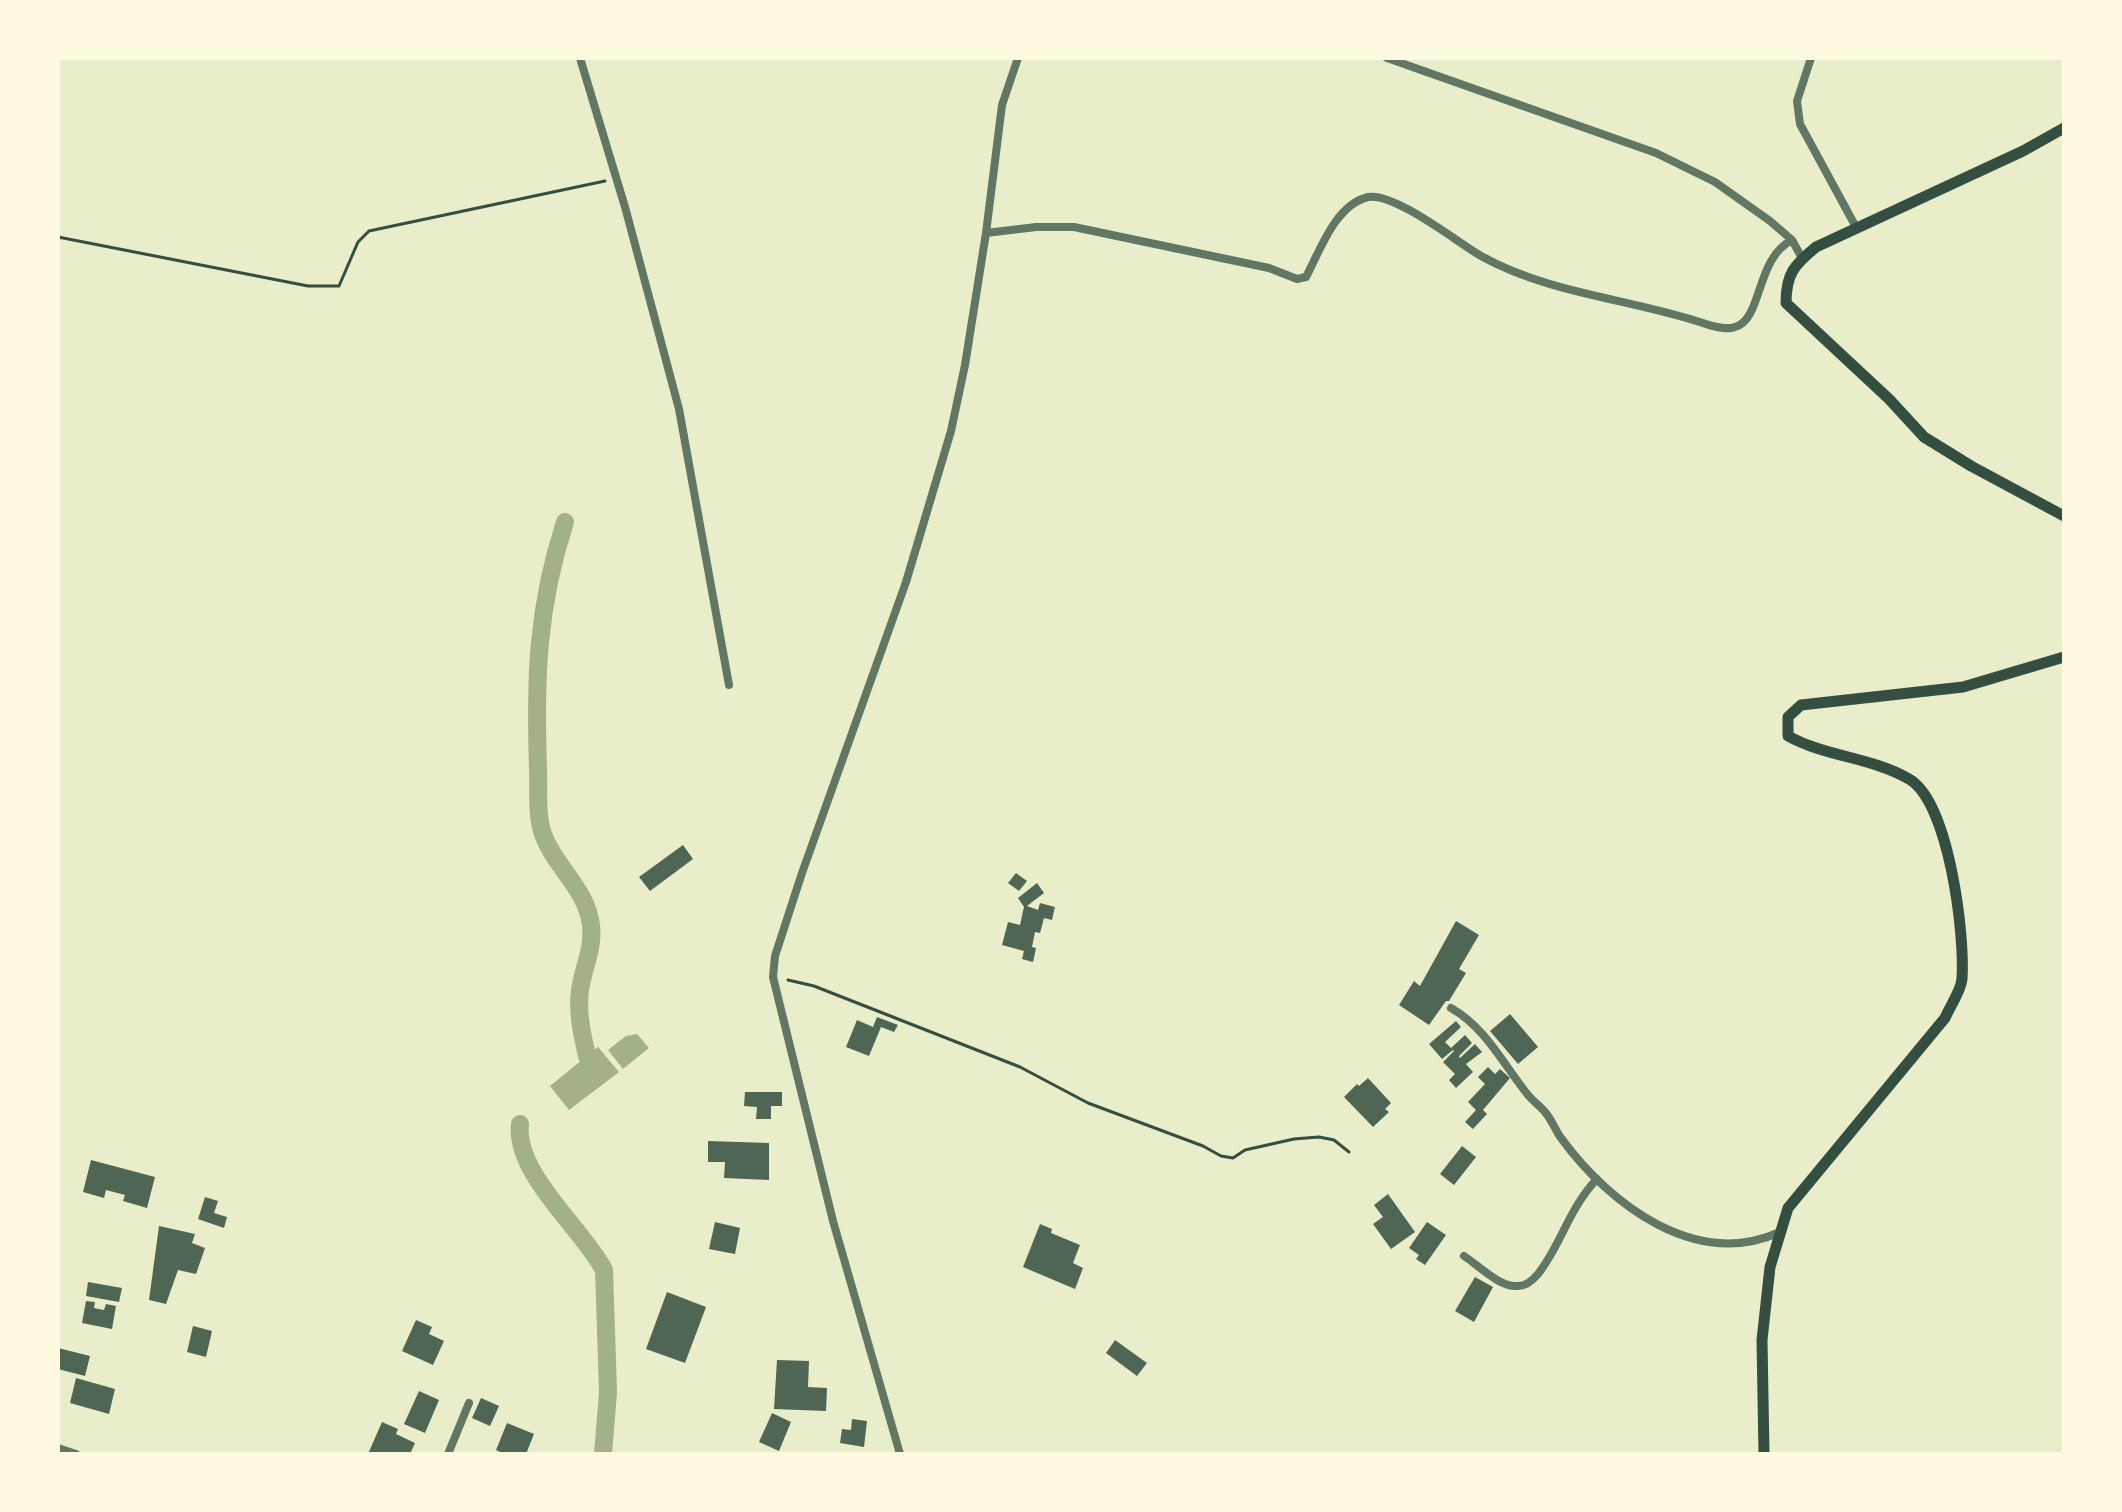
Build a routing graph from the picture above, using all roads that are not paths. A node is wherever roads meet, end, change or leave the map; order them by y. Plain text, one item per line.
1 (580, 58) edge
2 (1018, 58) edge
3 (1387, 58) edge
4 (1811, 58) edge
5 (2064, 128) edge
6 (1857, 229) junction
7 (986, 233) junction
8 (1792, 240) junction
9 (1802, 258) junction
10 (2064, 516) edge
11 (2064, 657) edge
12 (729, 685) dead end
13 (1451, 1008) dead end
14 (1597, 1179) junction
15 (1780, 1232) junction
16 (1464, 1256) dead end
17 (469, 1403) dead end
18 (58, 1448) edge
19 (76, 1454) edge
20 (448, 1454) edge
21 (900, 1454) edge
22 (1764, 1454) edge

1 - 12 street
2 - 7 street
3 - 8 street
4 - 6 street
5 - 6 main road
6 - 9 main road
7 - 8 street
7 - 21 street
8 - 9 street
9 - 10 main road
11 - 15 main road
13 - 14 street
14 - 15 street
14 - 16 street
15 - 22 main road
17 - 20 street
18 - 19 street

